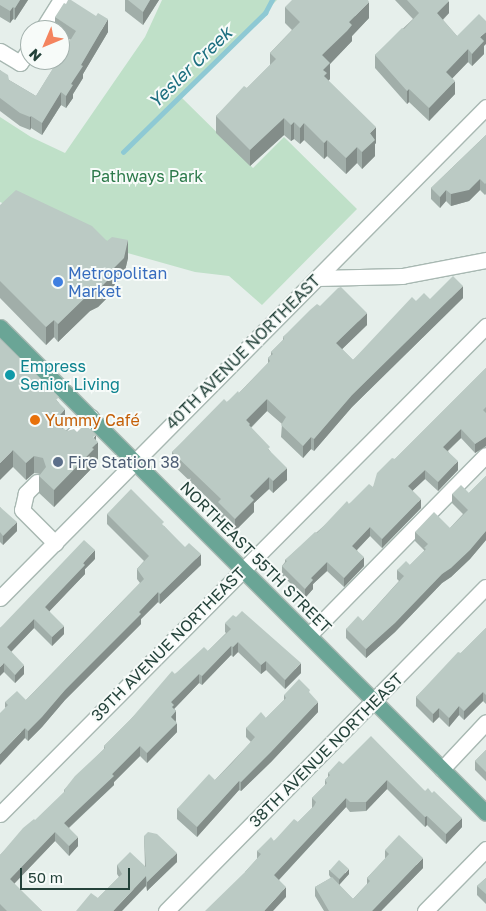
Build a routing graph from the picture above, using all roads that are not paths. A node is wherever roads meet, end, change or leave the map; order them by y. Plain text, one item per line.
1 (61, 0) edge
2 (48, 20) edge
3 (0, 50) edge
4 (20, 63) edge
5 (486, 107) edge
6 (486, 260) edge
7 (316, 278) junction
8 (486, 326) edge
9 (0, 327) edge
10 (91, 417) junction
11 (69, 439) edge
12 (486, 454) edge
13 (135, 461) junction
14 (37, 482) edge
15 (55, 543) junction
16 (242, 569) junction
17 (486, 587) edge
18 (0, 598) edge
19 (309, 635) junction
20 (374, 702) junction
21 (486, 722) edge
22 (442, 769) junction
23 (486, 813) edge
24 (0, 814) edge
25 (486, 849) edge
26 (166, 911) edge
27 (425, 911) edge

1 - 2 street
3 - 4 street
5 - 7 street, 40TH AVENUE NORTHEAST
6 - 7 street
7 - 13 street, 40TH AVENUE NORTHEAST
8 - 16 street, 39TH AVENUE NORTHEAST
9 - 10 main road, NORTHEAST 55TH STREET
10 - 11 street
10 - 13 main road, NORTHEAST 55TH STREET
12 - 19 street
13 - 15 street, 40TH AVENUE NORTHEAST
13 - 16 main road, NORTHEAST 55TH STREET
14 - 15 street
15 - 18 street, 40TH AVENUE NORTHEAST
16 - 19 main road, NORTHEAST 55TH STREET
16 - 24 street, 39TH AVENUE NORTHEAST
17 - 20 street, 38TH AVENUE NORTHEAST
19 - 20 main road, NORTHEAST 55TH STREET
20 - 22 main road, NORTHEAST 55TH STREET
20 - 26 street, 38TH AVENUE NORTHEAST
21 - 22 street
22 - 23 main road, NORTHEAST 55TH STREET
25 - 27 street

